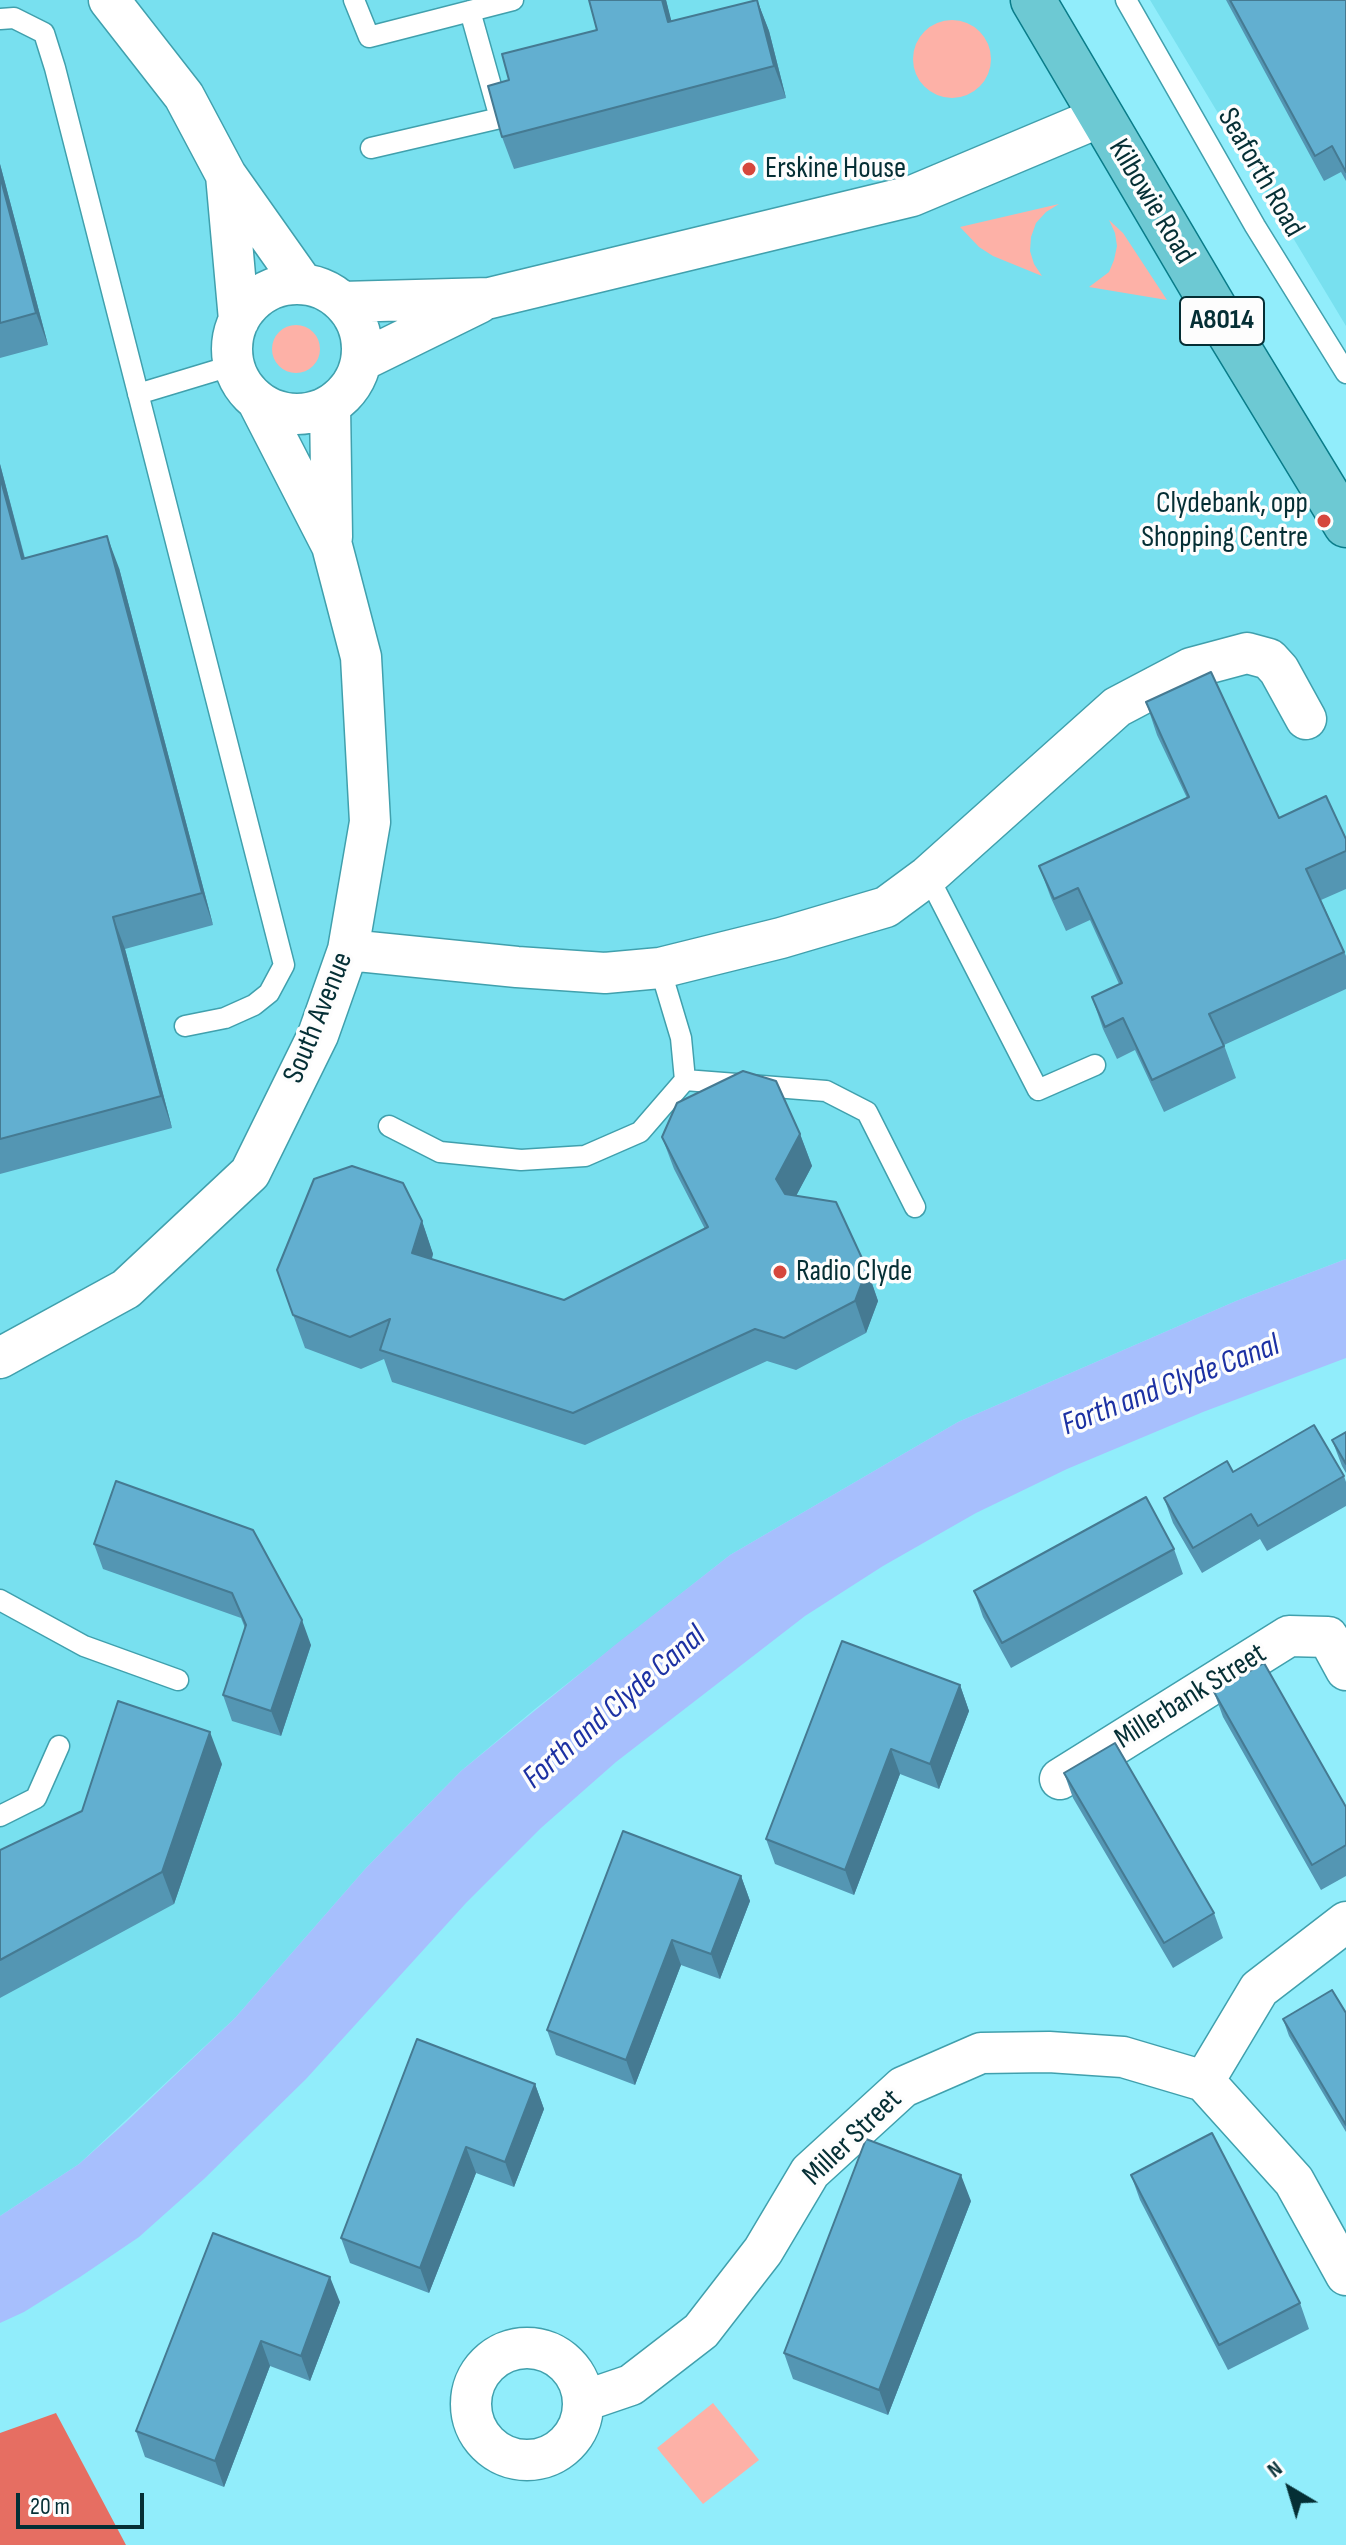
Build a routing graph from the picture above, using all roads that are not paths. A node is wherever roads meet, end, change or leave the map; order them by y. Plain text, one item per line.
1 (110, 0) edge
2 (354, 0) edge
3 (513, 0) edge
4 (1033, 0) edge
5 (1126, 0) edge
6 (470, 11) junction
7 (0, 19) edge
8 (1100, 117) junction
9 (371, 148) dead end
10 (226, 175) junction
11 (303, 284) junction
12 (490, 298) junction
13 (342, 302) junction
14 (239, 320) junction
15 (361, 361) junction
16 (234, 365) junction
17 (1346, 373) edge
18 (138, 394) junction
19 (258, 402) junction
20 (330, 405) junction
21 (1346, 525) edge
22 (332, 546) junction
23 (1306, 719) dead end
24 (928, 876) junction
25 (348, 950) junction
26 (660, 968) junction
27 (185, 1026) dead end
28 (1095, 1065) dead end
29 (685, 1080) junction
30 (389, 1126) dead end
31 (915, 1207) dead end
32 (0, 1358) edge
33 (0, 1600) edge
34 (1340, 1642) edge
35 (178, 1680) dead end
36 (59, 1746) dead end
37 (1060, 1779) dead end
38 (0, 1816) edge
39 (1346, 1922) edge
40 (1204, 2081) junction
41 (1346, 2275) edge
42 (584, 2401) dead end

1 - 10 street
2 - 6 lane
3 - 6 lane
4 - 8 main road, Kilbowie Road / A8014
5 - 17 lane, Seaforth Road
6 - 9 lane
7 - 18 lane
8 - 12 street
8 - 21 main road, Kilbowie Road / A8014
10 - 11 street
10 - 14 street
11 - 13 street
11 - 14 street
12 - 13 street
12 - 15 street
13 - 15 street
14 - 16 street
15 - 20 street
16 - 18 lane
16 - 19 street
18 - 27 lane
19 - 20 street
19 - 22 street, South Avenue
20 - 22 street, South Avenue
22 - 25 street, South Avenue
23 - 24 street
24 - 26 street
24 - 28 lane
25 - 26 street
25 - 32 street, South Avenue
26 - 29 lane
29 - 30 lane
29 - 31 lane
33 - 35 lane
34 - 37 street, Millerbank Street
36 - 38 lane
39 - 40 street
40 - 41 street
40 - 42 street, Miller Street

